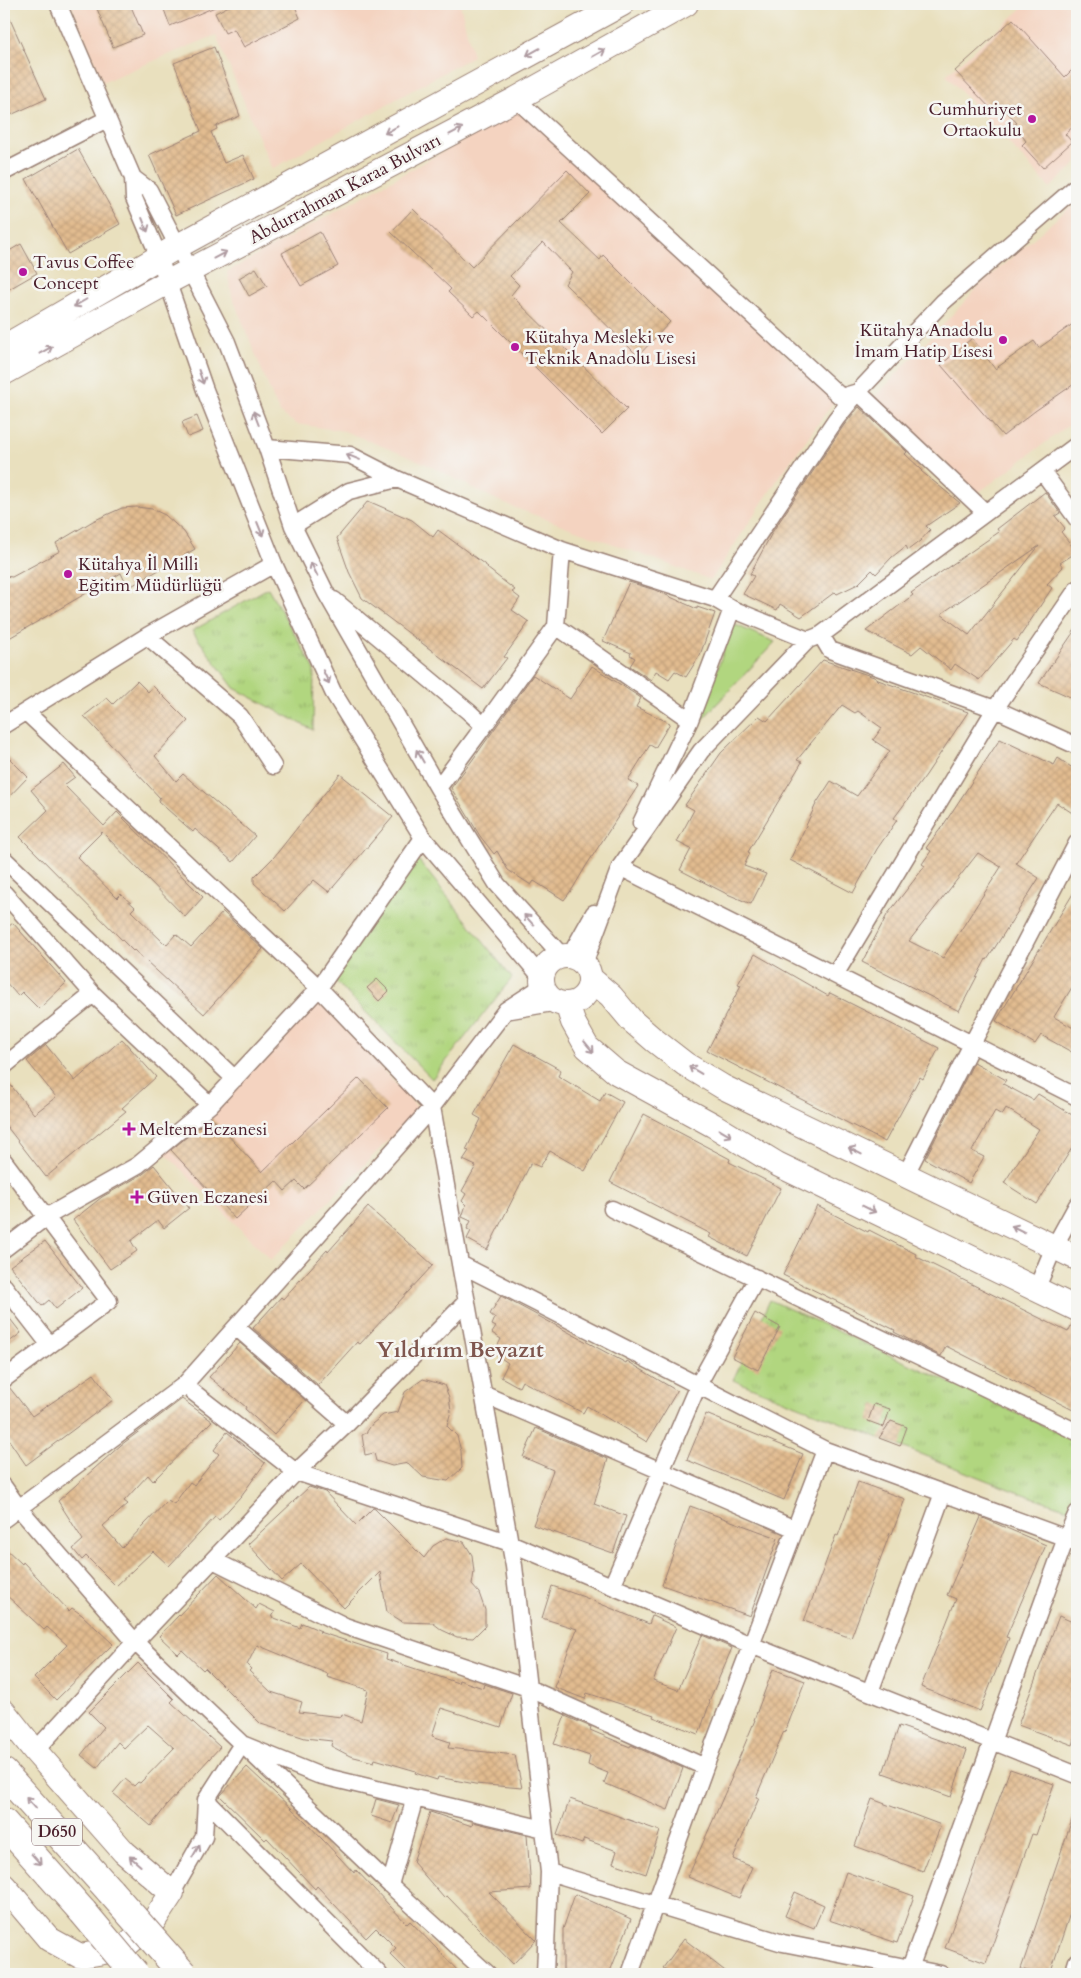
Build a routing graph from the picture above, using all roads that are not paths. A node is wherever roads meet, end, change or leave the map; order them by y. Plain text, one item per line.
1 (58, 4) edge
2 (622, 4) edge
3 (686, 4) edge
4 (516, 99) junction
5 (107, 120) junction
6 (4, 172) edge
7 (133, 178) junction
8 (1077, 186) edge
9 (168, 252) junction
10 (191, 270) junction
11 (168, 282) junction
12 (4, 347) edge
13 (4, 373) edge
14 (858, 392) junction
15 (1077, 445) edge
16 (267, 448) junction
17 (1042, 471) junction
18 (397, 479) junction
19 (985, 512) junction
20 (1077, 519) edge
21 (293, 526) junction
22 (562, 550) junction
23 (274, 564) junction
24 (1077, 588) edge
25 (326, 593) junction
26 (715, 599) junction
27 (732, 609) junction
28 (556, 626) junction
29 (148, 636) junction
30 (815, 638) junction
31 (995, 709) junction
32 (26, 712) junction
33 (690, 720) junction
34 (4, 726) edge
35 (484, 726) junction
36 (1077, 746) edge
37 (273, 766) dead end
38 (438, 788) junction
39 (423, 838) junction
40 (1077, 843) edge
41 (4, 859) edge
42 (620, 866) junction
43 (4, 893) edge
44 (577, 963) junction
45 (835, 975) junction
46 (319, 988) junction
47 (553, 993) junction
48 (93, 994) junction
49 (972, 1044) junction
50 (4, 1066) edge
51 (235, 1079) junction
52 (1077, 1097) edge
53 (210, 1105) junction
54 (432, 1107) junction
55 (4, 1161) edge
56 (905, 1176) junction
57 (1077, 1205) edge
58 (612, 1209) dead end
59 (46, 1217) junction
60 (1054, 1247) junction
61 (4, 1249) edge
62 (1077, 1258) edge
63 (460, 1264) junction
64 (757, 1278) junction
65 (4, 1286) edge
66 (1036, 1290) junction
67 (467, 1301) junction
68 (1077, 1309) edge
69 (236, 1327) junction
70 (49, 1344) junction
71 (4, 1379) edge
72 (698, 1385) junction
73 (184, 1386) junction
74 (483, 1394) junction
75 (347, 1424) junction
76 (1077, 1432) edge
77 (825, 1450) junction
78 (660, 1471) junction
79 (296, 1472) junction
80 (4, 1487) edge
81 (943, 1493) junction
82 (18, 1507) junction
83 (1077, 1513) edge
84 (4, 1519) edge
85 (795, 1529) junction
86 (1071, 1540) edge
87 (510, 1543) junction
88 (213, 1560) junction
89 (612, 1586) junction
90 (135, 1642) junction
91 (751, 1644) junction
92 (528, 1688) junction
93 (870, 1692) junction
94 (4, 1712) edge
95 (991, 1741) junction
96 (242, 1744) junction
97 (35, 1751) junction
98 (705, 1766) junction
99 (4, 1773) edge
100 (1077, 1775) edge
101 (415, 1798) junction
102 (206, 1800) junction
103 (4, 1823) edge
104 (544, 1829) junction
105 (549, 1872) junction
106 (4, 1886) edge
107 (390, 1886) junction
108 (172, 1893) junction
109 (656, 1904) junction
110 (1077, 1961) edge
111 (910, 1968) junction
112 (135, 1974) edge
113 (183, 1974) edge
114 (379, 1974) edge
115 (488, 1974) edge
116 (545, 1974) edge
117 (630, 1974) edge
118 (941, 1974) edge
119 (1073, 1974) edge

1 - 5 street
2 -> 9 main road, Abdurrahman Karaa Bulvarı
4 -> 3 main road, Abdurrahman Karaa Bulvarı
10 -> 4 main road, Abdurrahman Karaa Bulvarı
4 - 14 street
5 - 6 street
5 - 7 street
7 -> 9 street
7 - 9 street
8 - 14 street
9 - 10 street
9 - 11 street
9 -> 12 main road, Abdurrahman Karaa Bulvarı
10 - 11 main road, Abdurrahman Karaa Bulvarı
16 -> 10 street
13 -> 11 main road, Abdurrahman Karaa Bulvarı
11 -> 23 street
14 - 19 street
14 - 26 street
15 - 17 street
18 -> 16 street
16 - 21 street
17 - 19 street
17 - 20 street
18 - 21 street
18 - 22 street
19 - 30 street
25 -> 21 street
22 - 26 street
22 - 28 street
23 - 29 street
23 -> 39 street
24 - 31 street
25 - 35 street
38 -> 25 street
26 - 27 street
27 - 30 street
27 - 33 street
28 - 33 street
28 - 35 street
29 - 32 street
29 - 37 street
30 - 31 street
30 - 42 street
31 - 36 street
31 - 45 street
32 - 34 street
32 - 46 street
33 - 42 street
35 - 38 street
44 -> 38 street
39 - 46 street
39 - 47 street
40 - 49 street
41 - 51 street
42 - 44 street
42 - 45 street
43 - 48 street
44 - 47 main road
44 - 47 main road
56 -> 44 main road
45 - 49 street
46 - 51 street
46 - 54 street
47 - 54 street
47 -> 66 main road
48 - 50 street
48 - 53 street
49 - 52 street
49 - 56 street
51 - 53 street
53 - 59 street
54 - 63 street
54 - 69 street
55 - 59 street
60 -> 56 main road
57 - 60 street
58 - 64 street
59 - 61 street
59 - 70 street
60 - 62 main road
60 - 66 street
63 - 67 street
63 - 72 street
64 - 72 street
64 - 76 street
65 - 70 street
66 - 68 main road
67 - 74 street
67 - 75 street
69 - 73 street
69 - 75 street
70 - 71 street
72 - 77 street
72 - 78 street
73 - 79 street
73 - 82 street
74 - 78 street
74 - 87 street
75 - 79 street
77 - 81 street
77 - 85 street
78 - 85 street
78 - 89 street
79 - 87 street
79 - 88 street
80 - 82 street
81 - 86 street
81 - 93 street
82 - 84 street
82 - 90 street
83 - 86 street
85 - 91 street
86 - 95 street
87 - 89 street
87 - 92 street
88 - 90 street
88 - 92 street
89 - 91 street
90 - 96 street
90 - 97 street
91 - 93 street
91 - 98 street
92 - 98 street
92 - 104 street
93 - 95 street
94 - 97 main road
95 - 100 street
95 - 111 street
96 - 101 street
96 - 102 street
96 - 107 street
108 -> 97 main road
98 - 109 street
113 -> 99 highway, D650, bridge
101 - 104 street
101 - 107 street
108 -> 102 street
102 - 114 street
103 -> 112 highway, D650, bridge
104 - 105 street
105 - 109 street
105 - 116 street
106 - 108 main road
107 - 115 street
109 - 111 street
109 - 117 street
110 - 119 street
111 - 118 street

